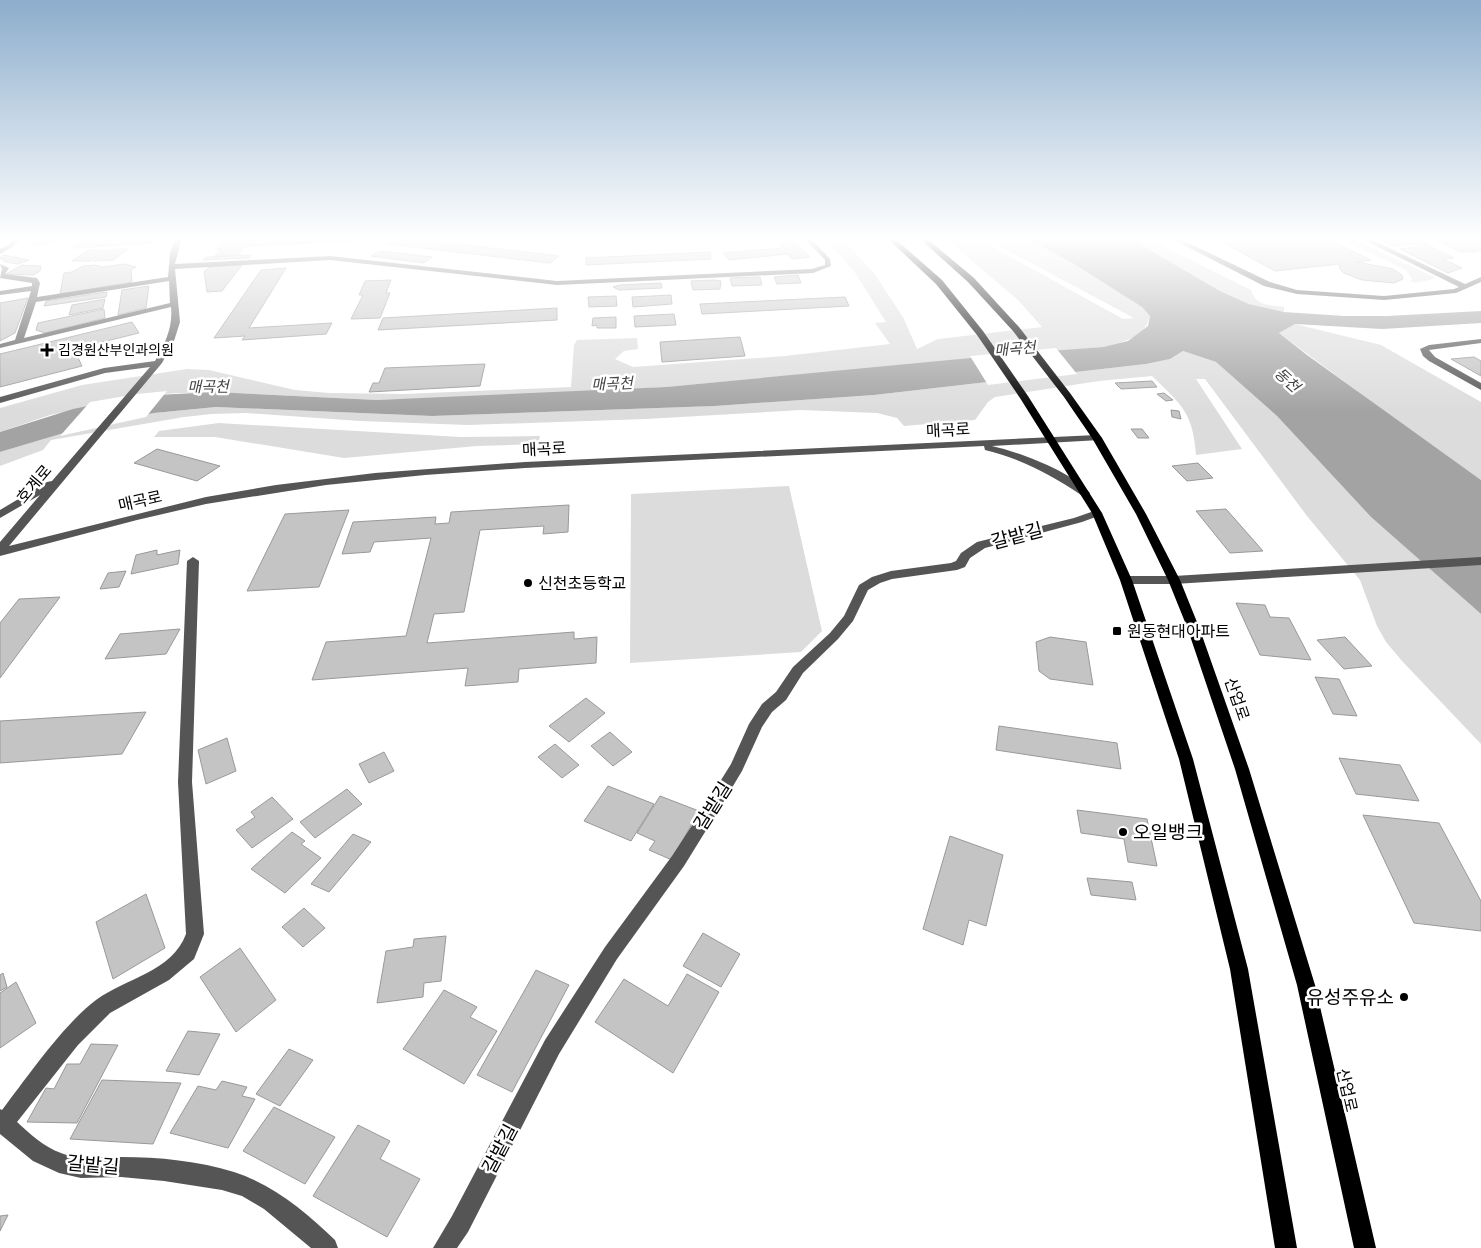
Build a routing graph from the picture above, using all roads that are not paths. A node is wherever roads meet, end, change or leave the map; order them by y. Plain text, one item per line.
1 (34, 295) edge
2 (64, 295) edge
3 (173, 295) edge
4 (950, 295) edge
5 (985, 295) edge
6 (1342, 295) edge
7 (1410, 295) edge
8 (33, 300) junction
9 (174, 304) junction
10 (1481, 341) edge
11 (18, 342) junction
12 (0, 346) edge
13 (158, 362) junction
14 (1481, 387) edge
15 (0, 400) edge
16 (1097, 438) junction
17 (1053, 440) junction
18 (963, 444) junction
19 (60, 479) junction
20 (1085, 493) junction
21 (1097, 513) junction
22 (0, 515) edge
23 (0, 550) edge
24 (193, 561) dead end
25 (1481, 561) edge
26 (1126, 580) junction
27 (1174, 580) junction
28 (2, 1121) edge
29 (327, 1248) edge
30 (444, 1248) edge
31 (1286, 1248) edge
32 (1365, 1248) edge

1 - 8 street
2 - 8 street
3 - 9 street
4 - 17 main road
5 - 16 main road, 산업로
6 - 7 street
8 - 11 street
9 - 11 street
9 - 13 street
10 - 14 street
11 - 12 street
13 - 15 street
13 - 19 street, 호계로
16 - 17 street, 매곡로
16 - 27 main road, 산업로
17 - 18 street, 매곡로
17 - 20 main road
18 - 20 street
18 - 23 street, 매곡로
19 - 22 street
19 - 23 street, 호계로
20 - 21 main road
21 - 26 main road
21 - 30 street, 갈밭길
24 - 28 street
25 - 27 street
26 - 27 street
26 - 31 main road
27 - 32 main road, 산업로
28 - 29 street, 갈밭길

